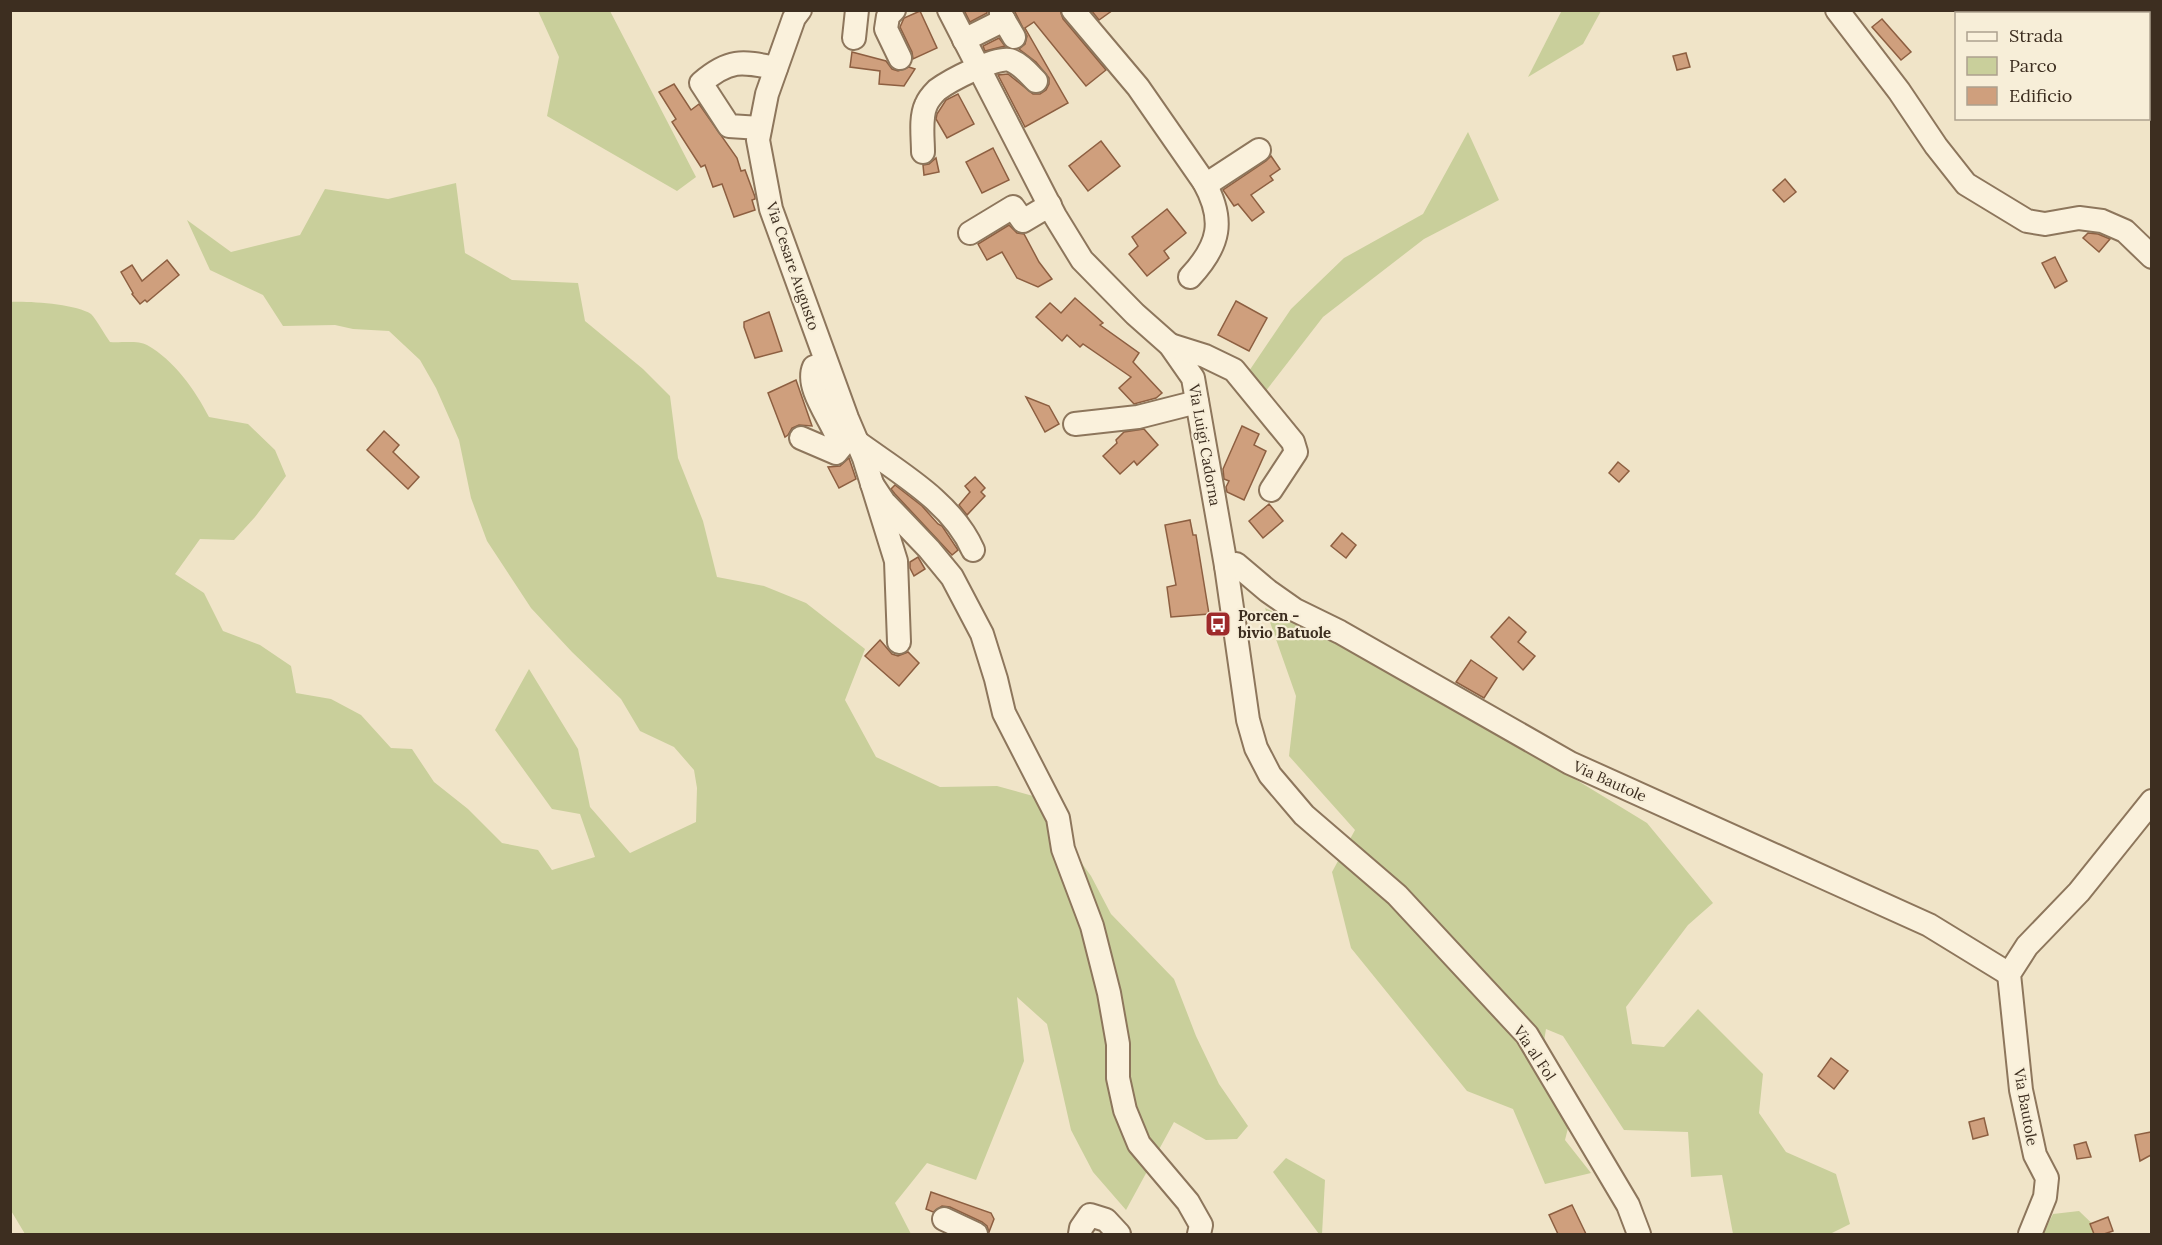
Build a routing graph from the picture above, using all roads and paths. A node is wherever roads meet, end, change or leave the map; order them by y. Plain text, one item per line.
1 (800, 10) edge
2 (857, 10) edge
3 (894, 10) edge
4 (949, 10) edge
5 (1073, 10) edge
6 (1837, 10) edge
7 (1006, 23) edge
8 (854, 38) dead end
9 (964, 40) junction
10 (900, 58) dead end
11 (776, 68) junction
12 (979, 68) junction
13 (1036, 81) dead end
14 (760, 128) junction
15 (1259, 150) dead end
16 (923, 152) dead end
17 (1204, 182) junction
18 (1050, 205) junction
19 (970, 233) dead end
20 (2151, 257) edge
21 (1190, 277) dead end
22 (1170, 345) junction
23 (826, 363) junction
24 (1197, 402) junction
25 (1075, 424) dead end
26 (801, 438) dead end
27 (857, 442) junction
28 (872, 484) junction
29 (1271, 490) dead end
30 (973, 550) dead end
31 (1226, 566) junction
32 (899, 642) dead end
33 (2151, 801) edge
34 (1397, 896) joint
35 (2009, 974) junction
36 (944, 1219) dead end
37 (976, 1234) edge
38 (1080, 1234) edge
39 (1119, 1234) edge
40 (1199, 1234) edge
41 (1639, 1234) edge
42 (2030, 1234) edge

1 - 11 street, Via Cesare Augusto
2 - 8 street
3 - 10 street
4 - 9 street, Via Luigi Cadorna
5 - 17 street
6 - 20 street
7 - 9 street
9 - 12 street, Via Luigi Cadorna
11 - 14 street, Via Cesare Augusto
11 - 14 street
12 - 13 street
12 - 16 street
12 - 18 street, Via Luigi Cadorna
14 - 23 street, Via Cesare Augusto
15 - 17 street
17 - 21 street
18 - 19 street
18 - 22 street, Via Luigi Cadorna
22 - 24 street, Via Luigi Cadorna
22 - 29 street
23 - 26 street
23 - 27 street, Via Cesare Augusto
24 - 25 street
24 - 31 street, Via Luigi Cadorna
27 - 28 street, Via Cesare Augusto
27 - 30 street
28 - 32 street
28 - 40 street
31 - 34 street, Via Luigi Cadorna
31 - 35 street, Via Bautole
33 - 35 street
34 - 41 street, Via al Fol
35 - 42 street, Via Bautole
36 - 37 street
38 - 39 street

